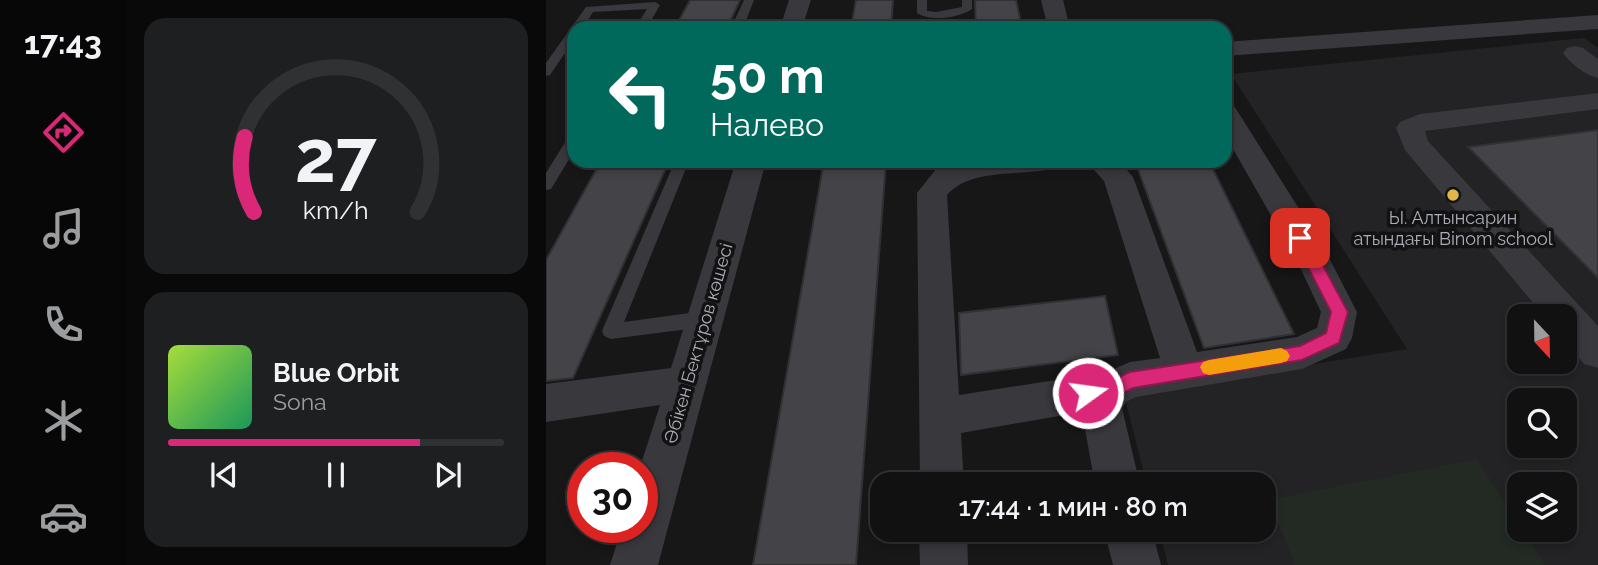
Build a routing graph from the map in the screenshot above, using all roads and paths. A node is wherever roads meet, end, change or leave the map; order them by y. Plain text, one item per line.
1 (608, 0) edge
2 (749, 0) edge
3 (800, 0) edge
4 (922, 0) edge
5 (967, 0) edge
6 (1052, 0) edge
7 (590, 9) junction
8 (581, 21) edge
9 (645, 21) edge
10 (740, 21) edge
11 (793, 21) edge
12 (1057, 21) edge
13 (1598, 22) edge
14 (567, 42) edge
15 (1232, 48) edge
16 (1575, 53) dead end
17 (1598, 71) edge
18 (546, 72) edge
19 (1598, 101) edge
20 (1232, 124) edge
21 (567, 150) edge
22 (679, 168) edge
23 (749, 168) edge
24 (983, 168) edge
25 (1108, 168) edge
26 (546, 185) edge
27 (704, 319) junction
28 (1598, 352) edge
29 (1184, 372) junction
30 (685, 384) junction
31 (1112, 389) junction
32 (546, 403) edge
33 (940, 417) junction
34 (942, 472) edge
35 (1115, 472) edge
36 (943, 542) edge
37 (1131, 542) edge
38 (634, 565) edge
39 (944, 565) edge
40 (1137, 565) edge

1 - 7 lane
2 - 10 lane
3 - 11 street
4 - 5 lane
6 - 12 street
7 - 8 lane
7 - 9 lane
13 - 15 street
14 - 18 lane
16 - 17 street
19 - 28 street
20 - 29 street
21 - 26 lane
22 - 27 lane
23 - 27 street, Әбікен Бектұров көшесі
24 - 33 street
25 - 29 street
27 - 30 street, Әбікен Бектұров көшесі
29 - 31 street
30 - 32 street
30 - 38 street, Әбікен Бектұров көшесі
31 - 33 street
31 - 35 street
33 - 34 street
36 - 39 street
37 - 40 street

